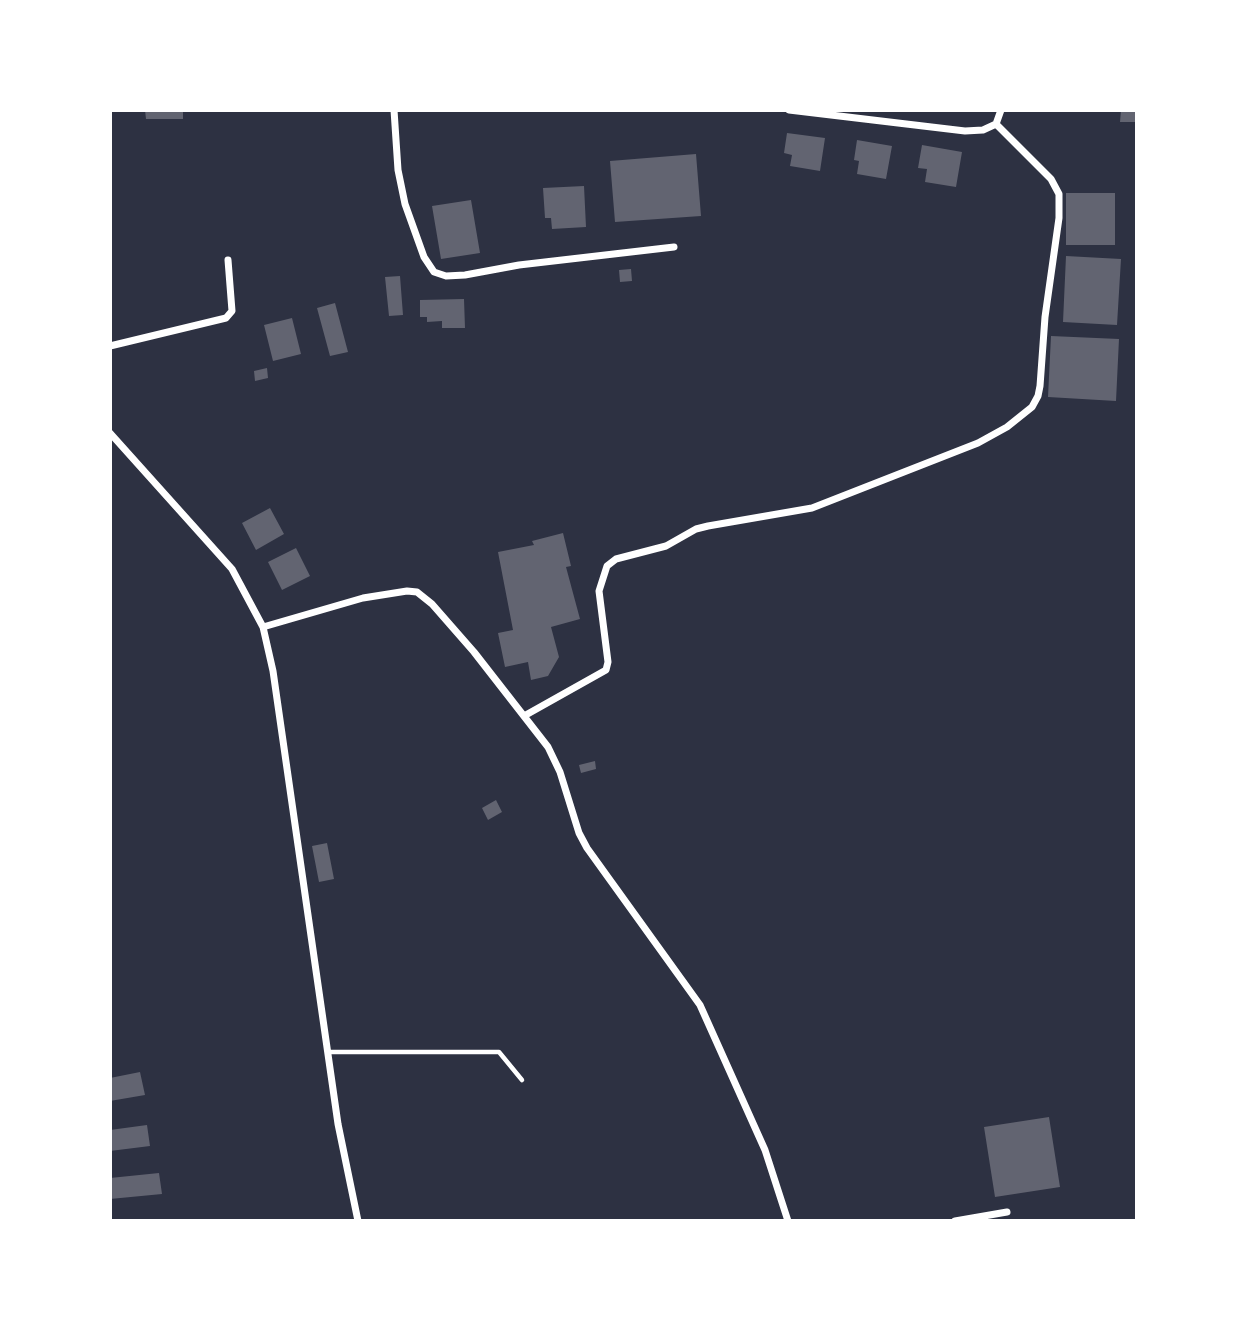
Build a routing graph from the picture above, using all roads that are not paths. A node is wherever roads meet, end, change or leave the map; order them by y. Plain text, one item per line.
1 (394, 110) edge
2 (789, 110) edge
3 (1001, 110) edge
4 (996, 124) junction
5 (674, 247) dead end
6 (228, 260) dead end
7 (110, 346) edge
8 (110, 433) edge
9 (263, 627) junction
10 (524, 716) junction
11 (328, 1052) junction
12 (522, 1080) dead end
13 (1007, 1212) dead end
14 (358, 1221) edge
15 (788, 1221) edge
16 (955, 1221) edge

1 - 5 street
2 - 4 street
3 - 4 street
4 - 10 street
6 - 7 street
8 - 9 street
9 - 10 street
9 - 11 street
10 - 15 street
11 - 12 lane
11 - 14 street
13 - 16 street

